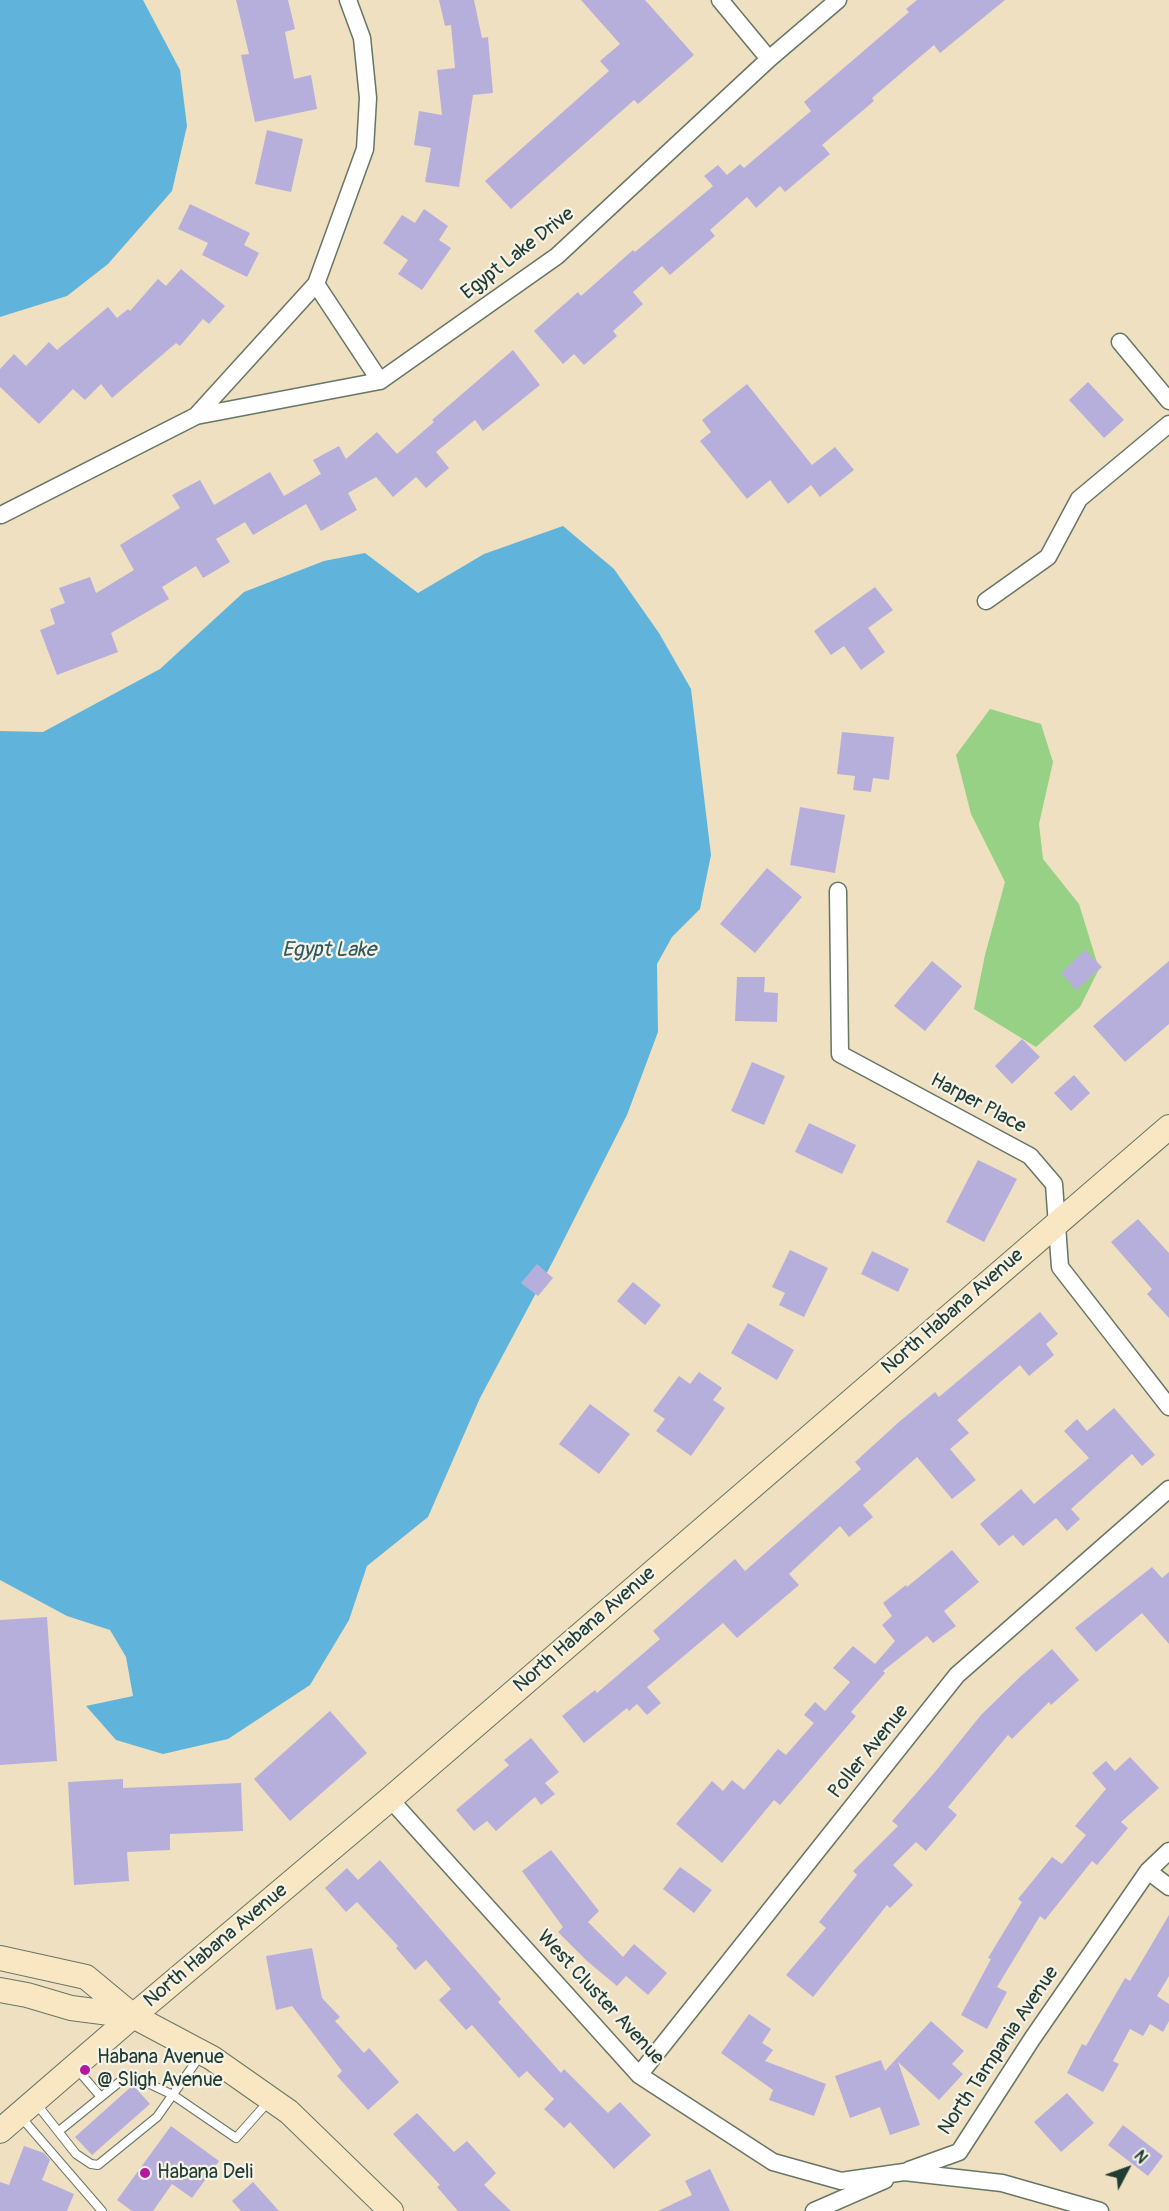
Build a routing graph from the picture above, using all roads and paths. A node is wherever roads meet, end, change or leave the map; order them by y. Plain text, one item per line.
1 (348, 0) edge
2 (720, 0) edge
3 (838, 0) edge
4 (769, 59) junction
5 (316, 284) junction
6 (1120, 342) dead end
7 (380, 381) junction
8 (1169, 401) edge
9 (196, 416) junction
10 (1169, 424) edge
11 (1, 515) edge
12 (986, 602) dead end
13 (838, 891) dead end
14 (1169, 1127) edge
15 (1056, 1222) junction
16 (1169, 1407) edge
17 (1169, 1489) edge
18 (390, 1799) junction
19 (1169, 1851) edge
20 (1148, 1871) junction
21 (1169, 1887) edge
22 (0, 1958) edge
23 (0, 1990) edge
24 (133, 2016) junction
25 (202, 2053) junction
26 (74, 2067) junction
27 (639, 2075) junction
28 (173, 2095) junction
29 (101, 2097) junction
30 (271, 2099) junction
31 (27, 2108) junction
32 (0, 2131) edge
33 (59, 2131) junction
34 (904, 2172) junction
35 (102, 2211) edge
36 (391, 2211) edge
37 (814, 2211) edge
38 (1100, 2211) edge

1 - 5 street
2 - 4 street
3 - 4 street, Egypt Lake Drive
4 - 7 street, Egypt Lake Drive
5 - 7 street
5 - 9 street, Egypt Lake Drive
6 - 8 street
7 - 9 street, Egypt Lake Drive
9 - 11 street, Egypt Lake Drive
10 - 12 street
13 - 15 street, Harper Place
14 - 15 street, North Habana Avenue
15 - 16 street, Harper Place
15 - 18 street, North Habana Avenue
17 - 27 street, Poller Avenue
18 - 24 street, North Habana Avenue
18 - 27 street, West Cluster Avenue
19 - 20 street, North Tampania Avenue
20 - 21 street
20 - 34 street, North Tampania Avenue
22 - 24 street
23 - 24 street
24 - 25 street
24 - 26 street, North Habana Avenue
25 - 28 lane
25 - 30 street
26 - 29 lane
26 - 31 street, North Habana Avenue
27 - 34 street, West Cluster Avenue
28 - 29 lane
28 - 30 lane
28 - 33 lane
29 - 33 lane
30 - 36 street
31 - 32 street, North Habana Avenue
31 - 33 lane
31 - 35 lane
34 - 37 street, North Tampania Avenue
34 - 38 street, West Cluster Avenue

